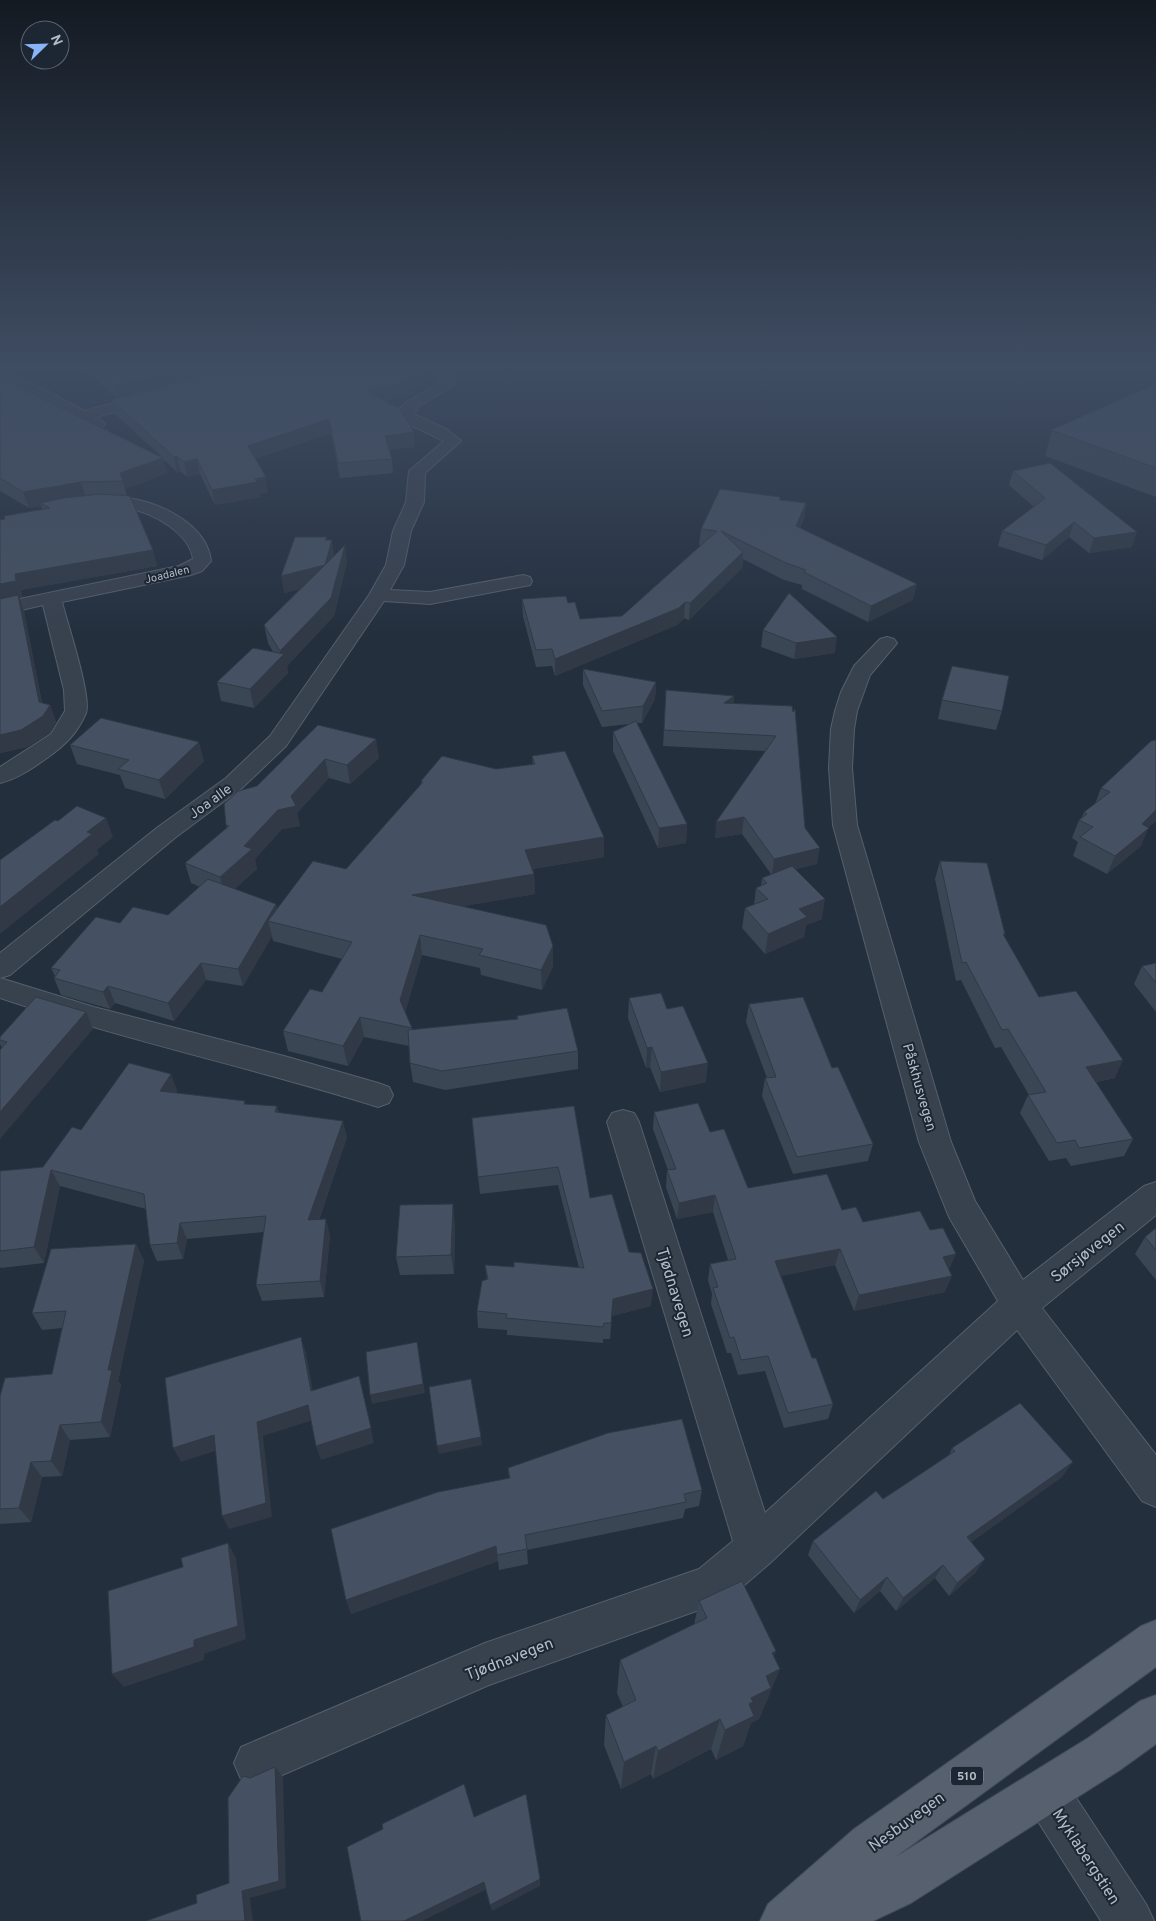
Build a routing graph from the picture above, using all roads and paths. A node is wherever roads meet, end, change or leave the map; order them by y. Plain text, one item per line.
1 (437, 455) edge
2 (76, 508) edge
3 (523, 581) dead end
4 (378, 595) junction
5 (51, 598) junction
6 (0, 608) edge
7 (887, 643) dead end
8 (0, 776) edge
9 (0, 968) edge
10 (0, 988) edge
11 (378, 1095) dead end
12 (623, 1122) dead end
13 (1156, 1196) edge
14 (1019, 1305) junction
15 (1156, 1487) edge
16 (756, 1549) junction
17 (1156, 1641) edge
18 (1156, 1718) edge
19 (258, 1764) dead end
20 (1045, 1791) junction
21 (786, 1921) edge
22 (818, 1921) edge
23 (1129, 1921) edge

1 - 4 street, Joa alle
2 - 5 street, Joadalen
3 - 4 street
4 - 9 street, Joa alle
5 - 6 street, Joadalen
5 - 8 street
7 - 14 street, Påskhusvegen
10 - 11 street
12 - 16 street, Tjødnavegen
13 - 14 street, Sørsjøvegen
14 - 15 street, Påskhusvegen
14 - 16 street, Tjødnavegen
16 - 19 street, Tjødnavegen
17 - 21 main road, Nesbuvegen / 510
18 - 20 main road
20 - 22 main road
20 - 23 street, Myklabergstien

